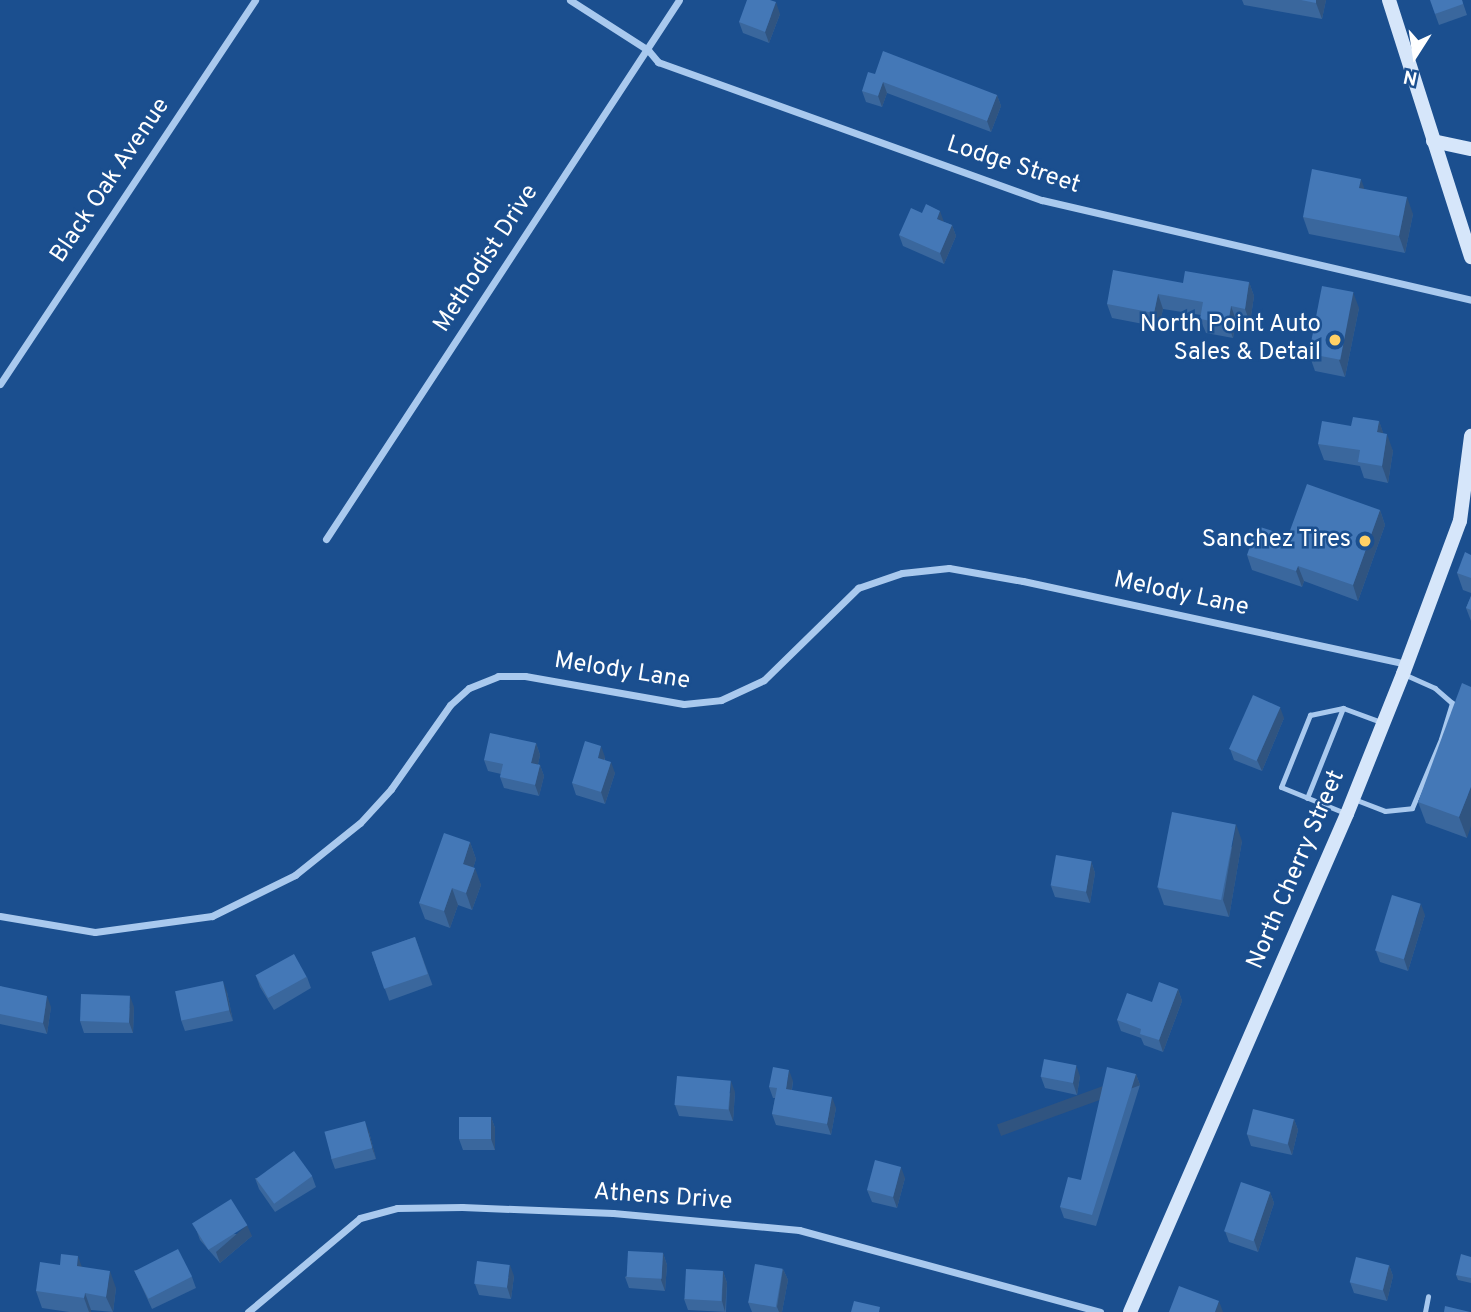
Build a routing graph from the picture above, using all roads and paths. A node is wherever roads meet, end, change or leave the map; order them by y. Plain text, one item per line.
1 (255, 0) edge
2 (570, 0) edge
3 (680, 0) edge
4 (1390, 0) edge
5 (649, 50) junction
6 (1433, 141) junction
7 (1471, 149) edge
8 (1471, 257) edge
9 (1471, 300) edge
10 (0, 384) edge
11 (1471, 436) edge
12 (326, 539) dead end
13 (1405, 669) junction
14 (1343, 708) junction
15 (1384, 723) junction
16 (1307, 798) junction
17 (1353, 799) junction
18 (1347, 814) junction
19 (0, 916) edge
20 (1428, 1296) dead end
21 (248, 1312) edge
22 (1100, 1312) edge
23 (1130, 1312) edge
24 (1425, 1312) edge

1 - 10 street, Black Oak Avenue
2 - 5 street, Lodge Street
3 - 5 street, Methodist Drive
4 - 6 main road
5 - 9 street, Lodge Street
5 - 12 street, Methodist Drive
6 - 7 main road
6 - 8 main road
11 - 13 main road, North Cherry Street
13 - 15 main road, North Cherry Street
13 - 17 lane
13 - 19 street, Melody Lane
14 - 15 lane
14 - 16 lane
14 - 16 lane
15 - 17 main road, North Cherry Street
16 - 18 lane
17 - 18 main road, North Cherry Street
18 - 23 main road, North Cherry Street
20 - 24 lane
21 - 22 street, Athens Drive

